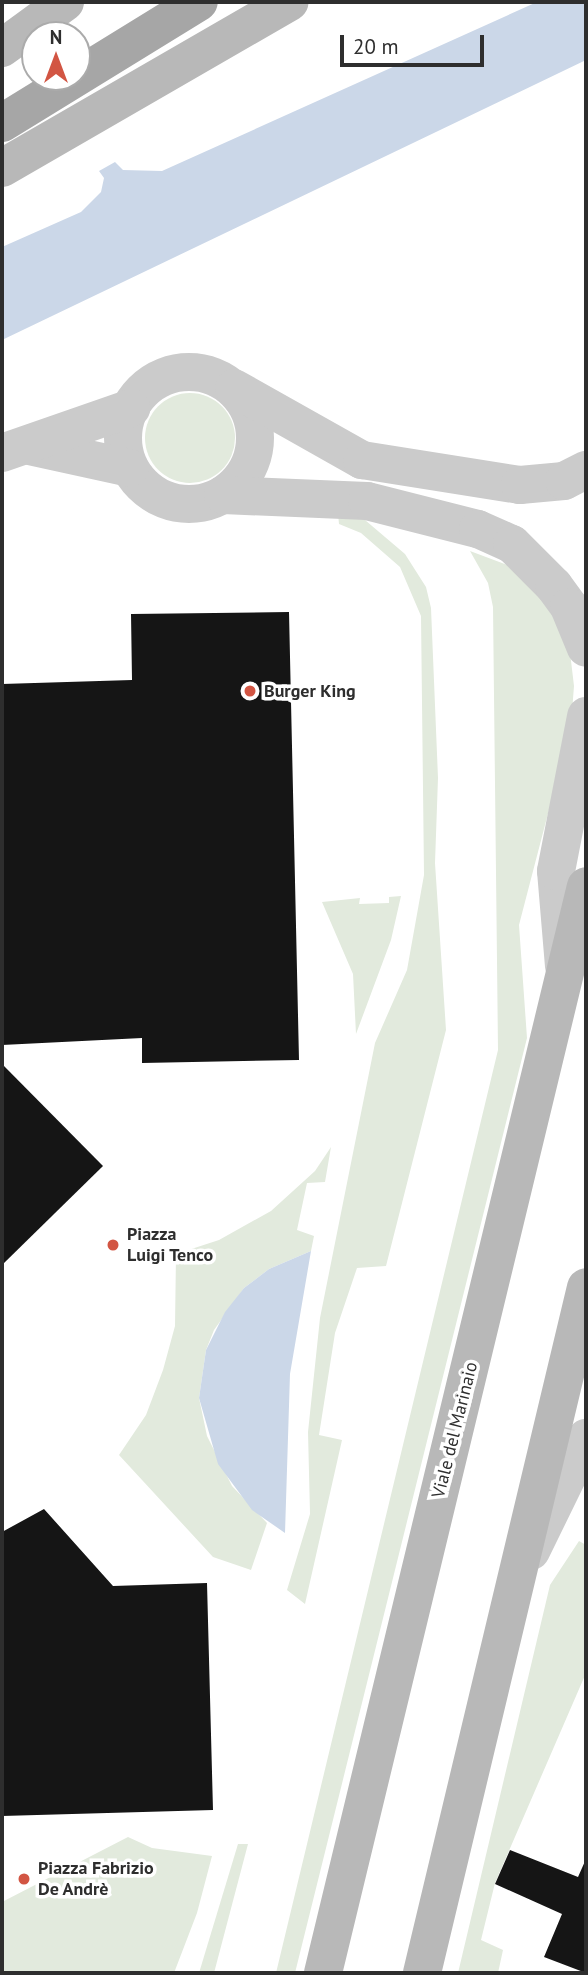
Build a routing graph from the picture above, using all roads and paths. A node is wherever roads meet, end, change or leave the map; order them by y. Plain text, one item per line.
1 (65, 2) edge
2 (199, 2) edge
3 (290, 2) edge
4 (2, 48) edge
5 (2, 123) edge
6 (2, 168) edge
7 (229, 386) junction
8 (131, 408) junction
9 (16, 449) edge
10 (130, 468) junction
11 (586, 470) edge
12 (223, 495) junction
13 (586, 648) edge
14 (586, 716) edge
15 (586, 886) edge
16 (565, 974) junction
17 (586, 1287) edge
18 (586, 1438) edge
19 (512, 1591) junction
20 (323, 1973) edge
21 (422, 1973) edge

1 - 4 street
2 - 5 main road
3 - 6 street
7 - 8 street
7 - 11 street
7 - 12 street
8 - 9 street
8 - 10 street
9 - 10 street
10 - 12 street
12 - 13 street
14 - 16 street
15 - 16 street, Viale del Marinaio
16 - 20 street, Viale del Marinaio
17 - 19 street
18 - 19 street
19 - 21 street

